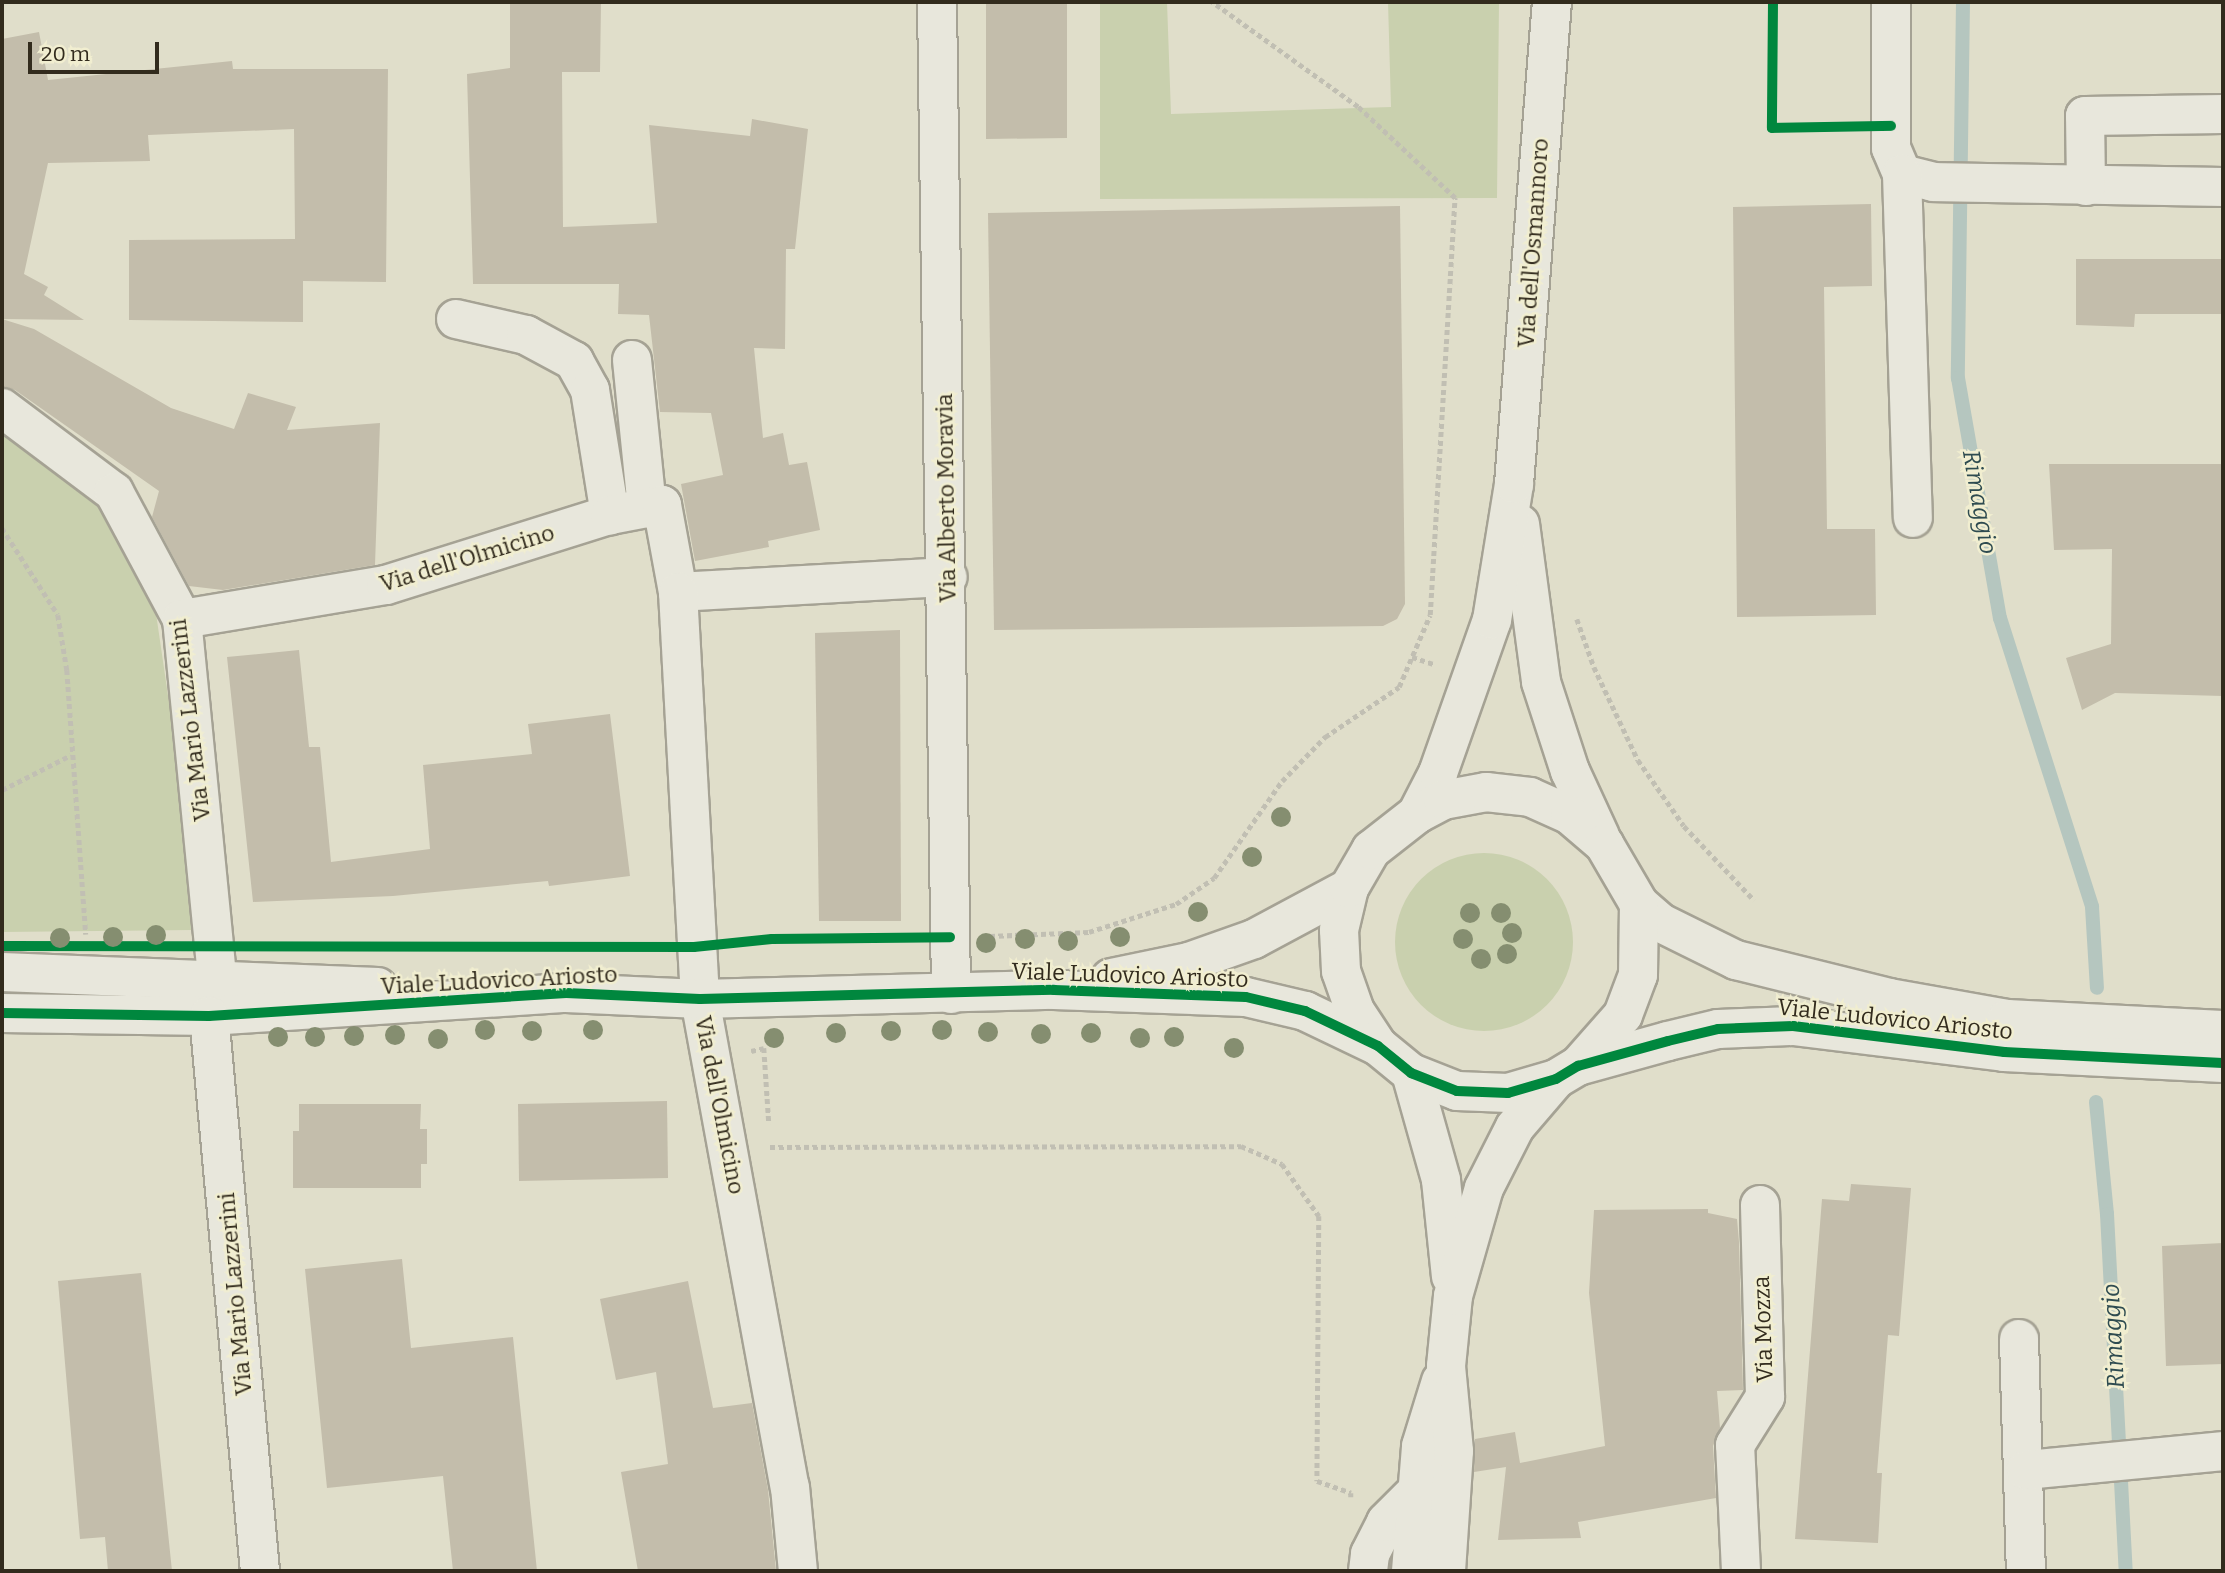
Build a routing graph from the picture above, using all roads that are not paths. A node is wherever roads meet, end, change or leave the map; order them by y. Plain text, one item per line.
1 (937, 2) edge
2 (1552, 2) edge
3 (1891, 2) edge
4 (2223, 114) edge
5 (1918, 178) junction
6 (2086, 186) junction
7 (2223, 187) edge
8 (456, 319) dead end
9 (632, 360) dead end
10 (2, 408) edge
11 (1514, 484) junction
12 (647, 508) junction
13 (610, 515) junction
14 (1913, 518) dead end
15 (948, 577) junction
16 (678, 592) junction
17 (182, 619) junction
18 (1416, 814) junction
19 (1604, 844) junction
20 (1349, 888) junction
21 (1639, 904) junction
22 (2, 972) edge
23 (217, 978) junction
24 (1054, 990) junction
25 (523, 994) junction
26 (951, 994) junction
27 (700, 999) junction
28 (2, 1013) edge
29 (209, 1016) junction
30 (2223, 1030) edge
31 (2006, 1035) junction
32 (1378, 1046) junction
33 (2223, 1063) edge
34 (1411, 1073) junction
35 (1567, 1073) junction
36 (1760, 1205) dead end
37 (1453, 1296) junction
38 (2020, 1339) dead end
39 (1446, 1366) junction
40 (2223, 1451) edge
41 (2026, 1470) junction
42 (1414, 1494) junction
43 (260, 1571) edge
44 (798, 1571) edge
45 (1368, 1571) edge
46 (1411, 1571) edge
47 (1446, 1571) edge
48 (1741, 1571) edge
49 (2026, 1571) edge

1 - 15 street, Via Alberto Moravia
2 - 11 street, Via dell'Osmannoro
3 - 5 street
4 - 6 street
5 - 6 street
5 - 14 street
6 - 7 street
8 - 13 street
9 - 12 street
10 - 17 street, Via Mario Lazzerini
11 - 18 street, Via dell'Osmannoro
11 - 19 street, Via dell'Osmannoro
12 - 13 street, Via dell'Olmicino
12 - 16 street, Via dell'Olmicino
13 - 17 street, Via dell'Olmicino
15 - 16 street
15 - 26 street, Via Alberto Moravia
16 - 27 street, Via dell'Olmicino
17 - 23 street, Via Mario Lazzerini
18 - 19 street, Viale Ludovico Ariosto
18 - 20 street, Viale Ludovico Ariosto
19 - 21 street, Viale Ludovico Ariosto
20 - 24 street, Viale Ludovico Ariosto
20 - 32 street, Viale Ludovico Ariosto
21 - 31 street, Viale Ludovico Ariosto
21 - 35 street
22 - 23 street, Viale Ludovico Ariosto
23 - 25 street, Viale Ludovico Ariosto
24 - 26 street, Viale Ludovico Ariosto
24 - 32 street, Viale Ludovico Ariosto
25 - 27 street, Viale Ludovico Ariosto
25 - 29 street, Viale Ludovico Ariosto
26 - 27 street, Viale Ludovico Ariosto
27 - 44 street, Via dell'Olmicino
28 - 29 street, Viale Ludovico Ariosto
29 - 43 street, Via Mario Lazzerini
30 - 31 street, Viale Ludovico Ariosto
31 - 33 street, Viale Ludovico Ariosto
31 - 35 street, Viale Ludovico Ariosto
32 - 34 street, Viale Ludovico Ariosto
34 - 35 street, Viale Ludovico Ariosto
34 - 37 street
35 - 37 street
36 - 48 street, Via Mozza
37 - 39 street
38 - 41 street
39 - 42 street
39 - 47 street
40 - 41 street
41 - 49 street
42 - 45 street
42 - 46 street

